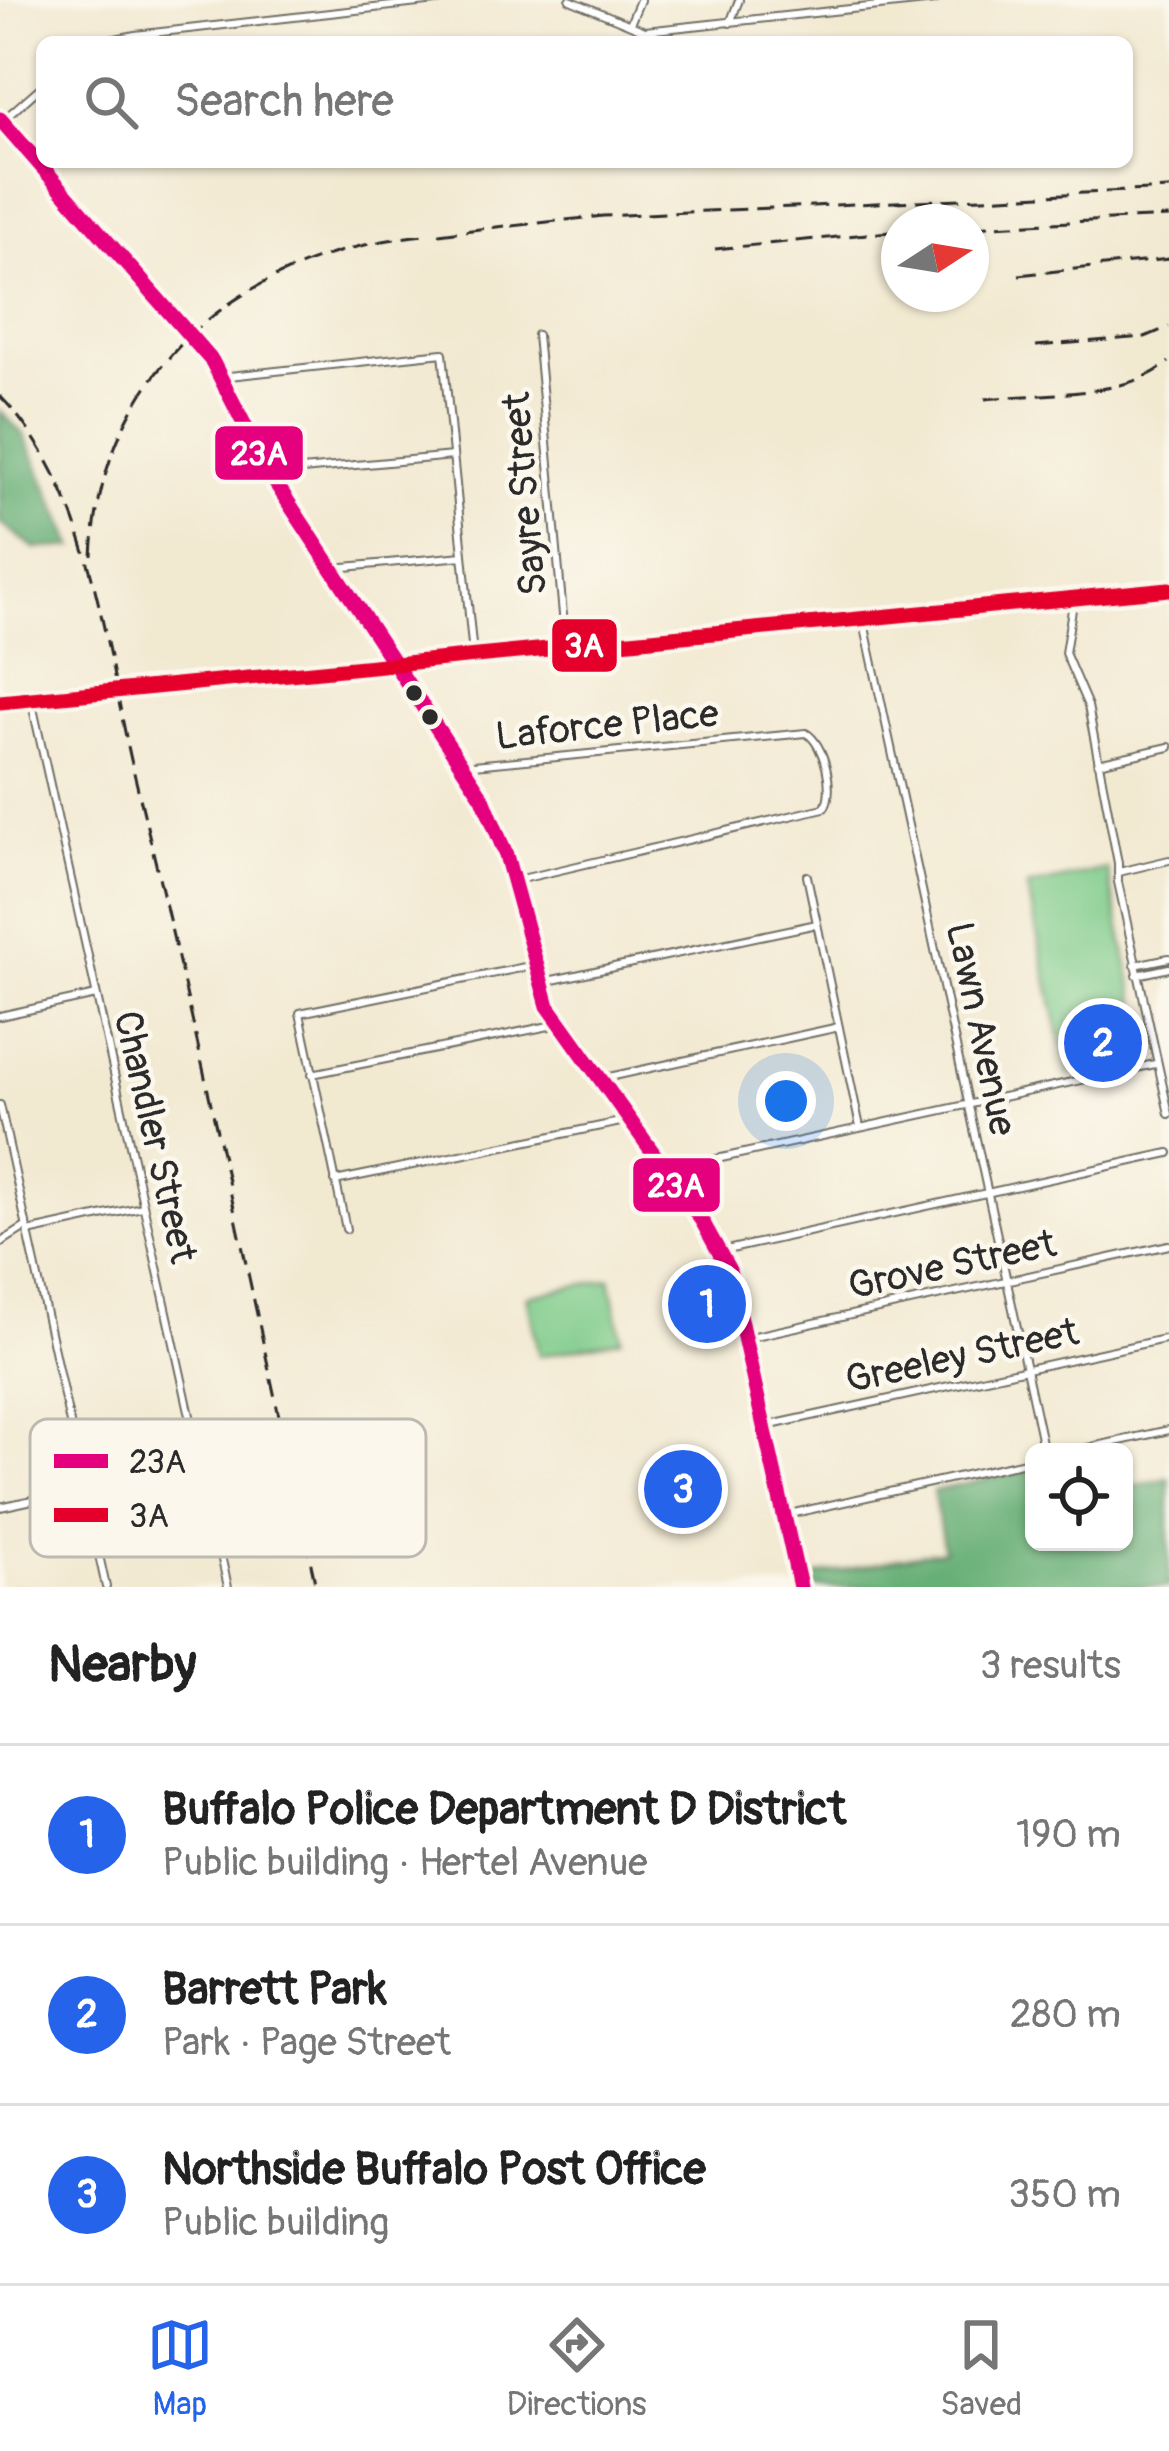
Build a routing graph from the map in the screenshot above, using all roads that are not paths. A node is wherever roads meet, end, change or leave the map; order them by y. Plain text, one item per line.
1 (445, 0) edge
2 (570, 0) edge
3 (640, 0) edge
4 (740, 0) edge
5 (837, 0) edge
6 (934, 2) edge
7 (831, 13) junction
8 (730, 23) junction
9 (630, 25) junction
10 (126, 36) edge
11 (36, 91) edge
12 (1, 120) edge
13 (36, 160) edge
14 (43, 168) edge
15 (537, 335) dead end
16 (220, 377) junction
17 (454, 456) junction
18 (269, 473) junction
19 (463, 556) junction
20 (334, 568) junction
21 (1169, 589) edge
22 (1075, 597) junction
23 (863, 618) junction
24 (566, 647) junction
25 (473, 656) junction
26 (398, 664) junction
27 (131, 689) tunnel mouth
28 (93, 693) tunnel mouth
29 (31, 699) junction
30 (0, 702) edge
31 (1169, 747) edge
32 (1098, 764) junction
33 (463, 766) junction
34 (1169, 860) edge
35 (1119, 872) junction
36 (807, 876) dead end
37 (513, 881) junction
38 (817, 924) junction
39 (1169, 958) edge
40 (535, 965) junction
41 (1169, 968) edge
42 (1136, 970) junction
43 (540, 983) junction
44 (96, 995) junction
45 (0, 1016) edge
46 (559, 1024) junction
47 (839, 1027) junction
48 (1156, 1063) junction
49 (312, 1073) junction
50 (600, 1079) junction
51 (970, 1104) junction
52 (0, 1110) edge
53 (1169, 1114) edge
54 (630, 1120) junction
55 (860, 1127) junction
56 (1169, 1153) edge
57 (666, 1170) junction
58 (335, 1181) junction
59 (988, 1192) junction
60 (143, 1207) junction
61 (27, 1229) junction
62 (346, 1229) dead end
63 (0, 1243) edge
64 (1169, 1245) edge
65 (722, 1251) junction
66 (1007, 1281) junction
67 (746, 1338) junction
68 (1169, 1338) edge
69 (1026, 1370) junction
70 (69, 1419) edge
71 (190, 1419) edge
72 (766, 1426) junction
73 (1169, 1430) edge
74 (1042, 1443) edge
75 (1110, 1443) edge
76 (1025, 1462) edge
77 (30, 1501) edge
78 (0, 1507) edge
79 (785, 1515) junction
80 (99, 1557) edge
81 (220, 1557) edge
82 (106, 1587) edge
83 (227, 1587) edge
84 (800, 1587) edge

1 - 10 street
2 - 9 street
3 - 9 street
4 - 8 street
5 - 7 street
6 - 7 street
7 - 8 street
8 - 9 street
11 - 12 street
12 - 13 street
14 - 16 street
15 - 24 street, Sayre Street
16 - 17 street
16 - 18 street
17 - 18 street
17 - 19 street
18 - 20 street
19 - 20 street
19 - 25 street
20 - 26 street
21 - 22 main road
22 - 23 main road
22 - 32 street
23 - 24 main road
23 - 51 street, Lawn Avenue
24 - 25 main road
25 - 26 main road
26 - 27 main road
26 - 33 street
28 - 29 main road
29 - 30 main road
29 - 44 street, Chandler Street
31 - 32 street
32 - 35 street
33 - 37 street
33 - 37 street, Laforce Place
34 - 35 street
35 - 42 street
36 - 38 street
37 - 40 street
38 - 43 street
38 - 47 street
39 - 42 street
40 - 43 street
40 - 49 street
41 - 42 street
42 - 48 street
43 - 46 street
44 - 45 street
44 - 60 street, Chandler Street
46 - 49 street
46 - 50 street
47 - 50 street
47 - 55 street
48 - 51 street
48 - 53 street
49 - 58 street
50 - 54 street
51 - 55 street
51 - 59 street, Lawn Avenue
52 - 61 street
54 - 57 street
54 - 58 street
55 - 57 street
56 - 59 street
57 - 65 street
58 - 62 street
59 - 65 street
59 - 66 street, Lawn Avenue
60 - 61 street
60 - 71 street, Chandler Street
61 - 63 street
61 - 70 street
64 - 66 street, Grove Street
65 - 67 street
66 - 67 street, Grove Street
66 - 69 street, Lawn Avenue
67 - 72 street
68 - 69 street, Greeley Street
69 - 72 street, Greeley Street
69 - 74 street, Lawn Avenue
72 - 79 street
73 - 75 street
76 - 79 street
77 - 78 street
79 - 84 street
80 - 82 street
81 - 83 street, Chandler Street

